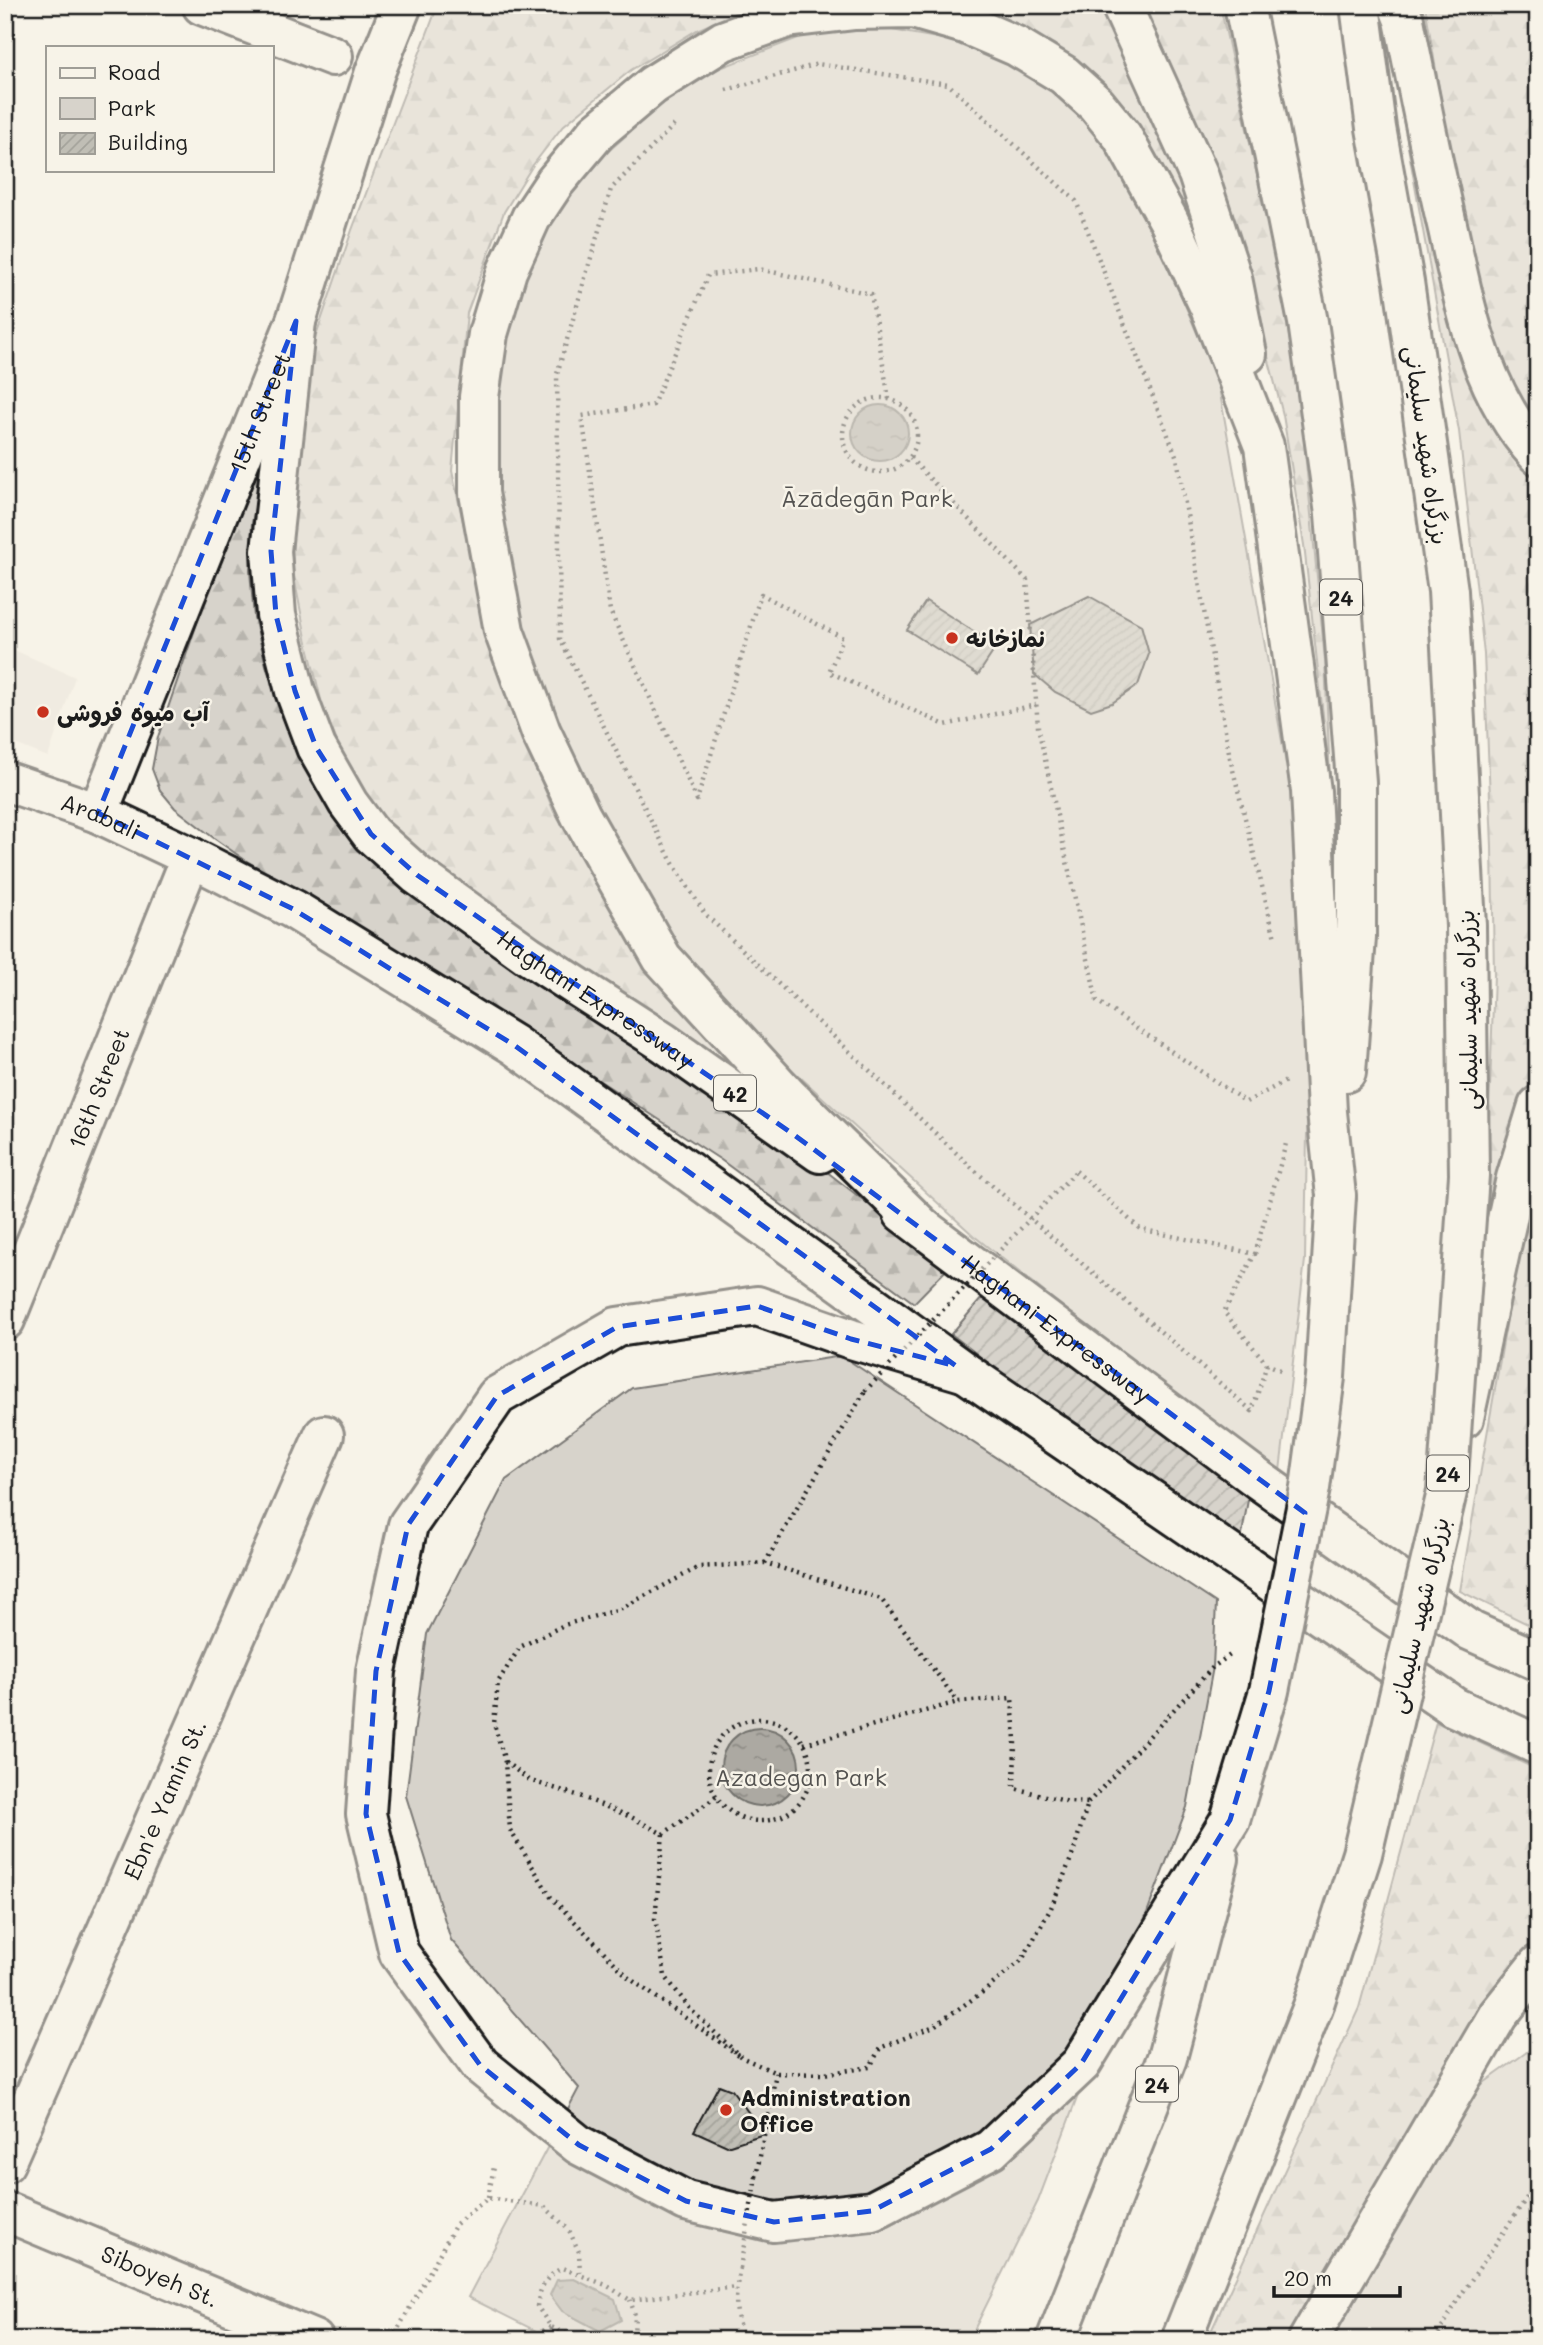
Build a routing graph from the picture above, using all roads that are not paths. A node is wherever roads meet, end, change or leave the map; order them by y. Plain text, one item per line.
1 (202, 5) edge
2 (402, 5) edge
3 (1121, 5) edge
4 (1244, 5) edge
5 (1360, 5) edge
6 (1398, 5) edge
7 (333, 57) dead end
8 (296, 321) junction
9 (1265, 446) junction
10 (1538, 455) edge
11 (5, 781) edge
12 (98, 813) junction
13 (191, 857) junction
14 (1538, 1106) edge
15 (1336, 1196) junction
16 (922, 1227) junction
17 (5, 1320) edge
18 (966, 1373) junction
19 (324, 1435) dead end
20 (1447, 1492) junction
21 (1538, 1661) edge
22 (1538, 1745) edge
23 (1230, 1820) junction
24 (1538, 1965) edge
25 (5, 2163) edge
26 (5, 2211) edge
27 (314, 2340) edge
28 (1056, 2340) edge
29 (1181, 2340) edge
30 (1308, 2340) edge

1 - 7 main road
2 - 8 main road, 15th Street
3 - 9 main road
4 - 15 main road, 24
5 - 20 main road, بزرگراه شهید سلیمانی / 24, bridge
6 - 10 main road
8 - 12 main road, 15th Street
8 - 16 main road, Haghani Expressway / 42
9 - 15 main road
9 - 16 main road
11 - 12 main road, Arabali
12 - 13 main road, Arabali
13 - 17 main road, 16th Street
13 - 18 main road
14 - 20 main road
15 - 23 main road, 24, bridge
16 - 21 main road, Haghani Expressway / 42
18 - 22 main road
18 - 23 main road
19 - 25 main road, Ebn'e Yamin St.
20 - 29 main road, بزرگراه شهید سلیمانی / 24, bridge
23 - 28 main road, 24
24 - 30 main road
26 - 27 main road, Siboyeh St.

